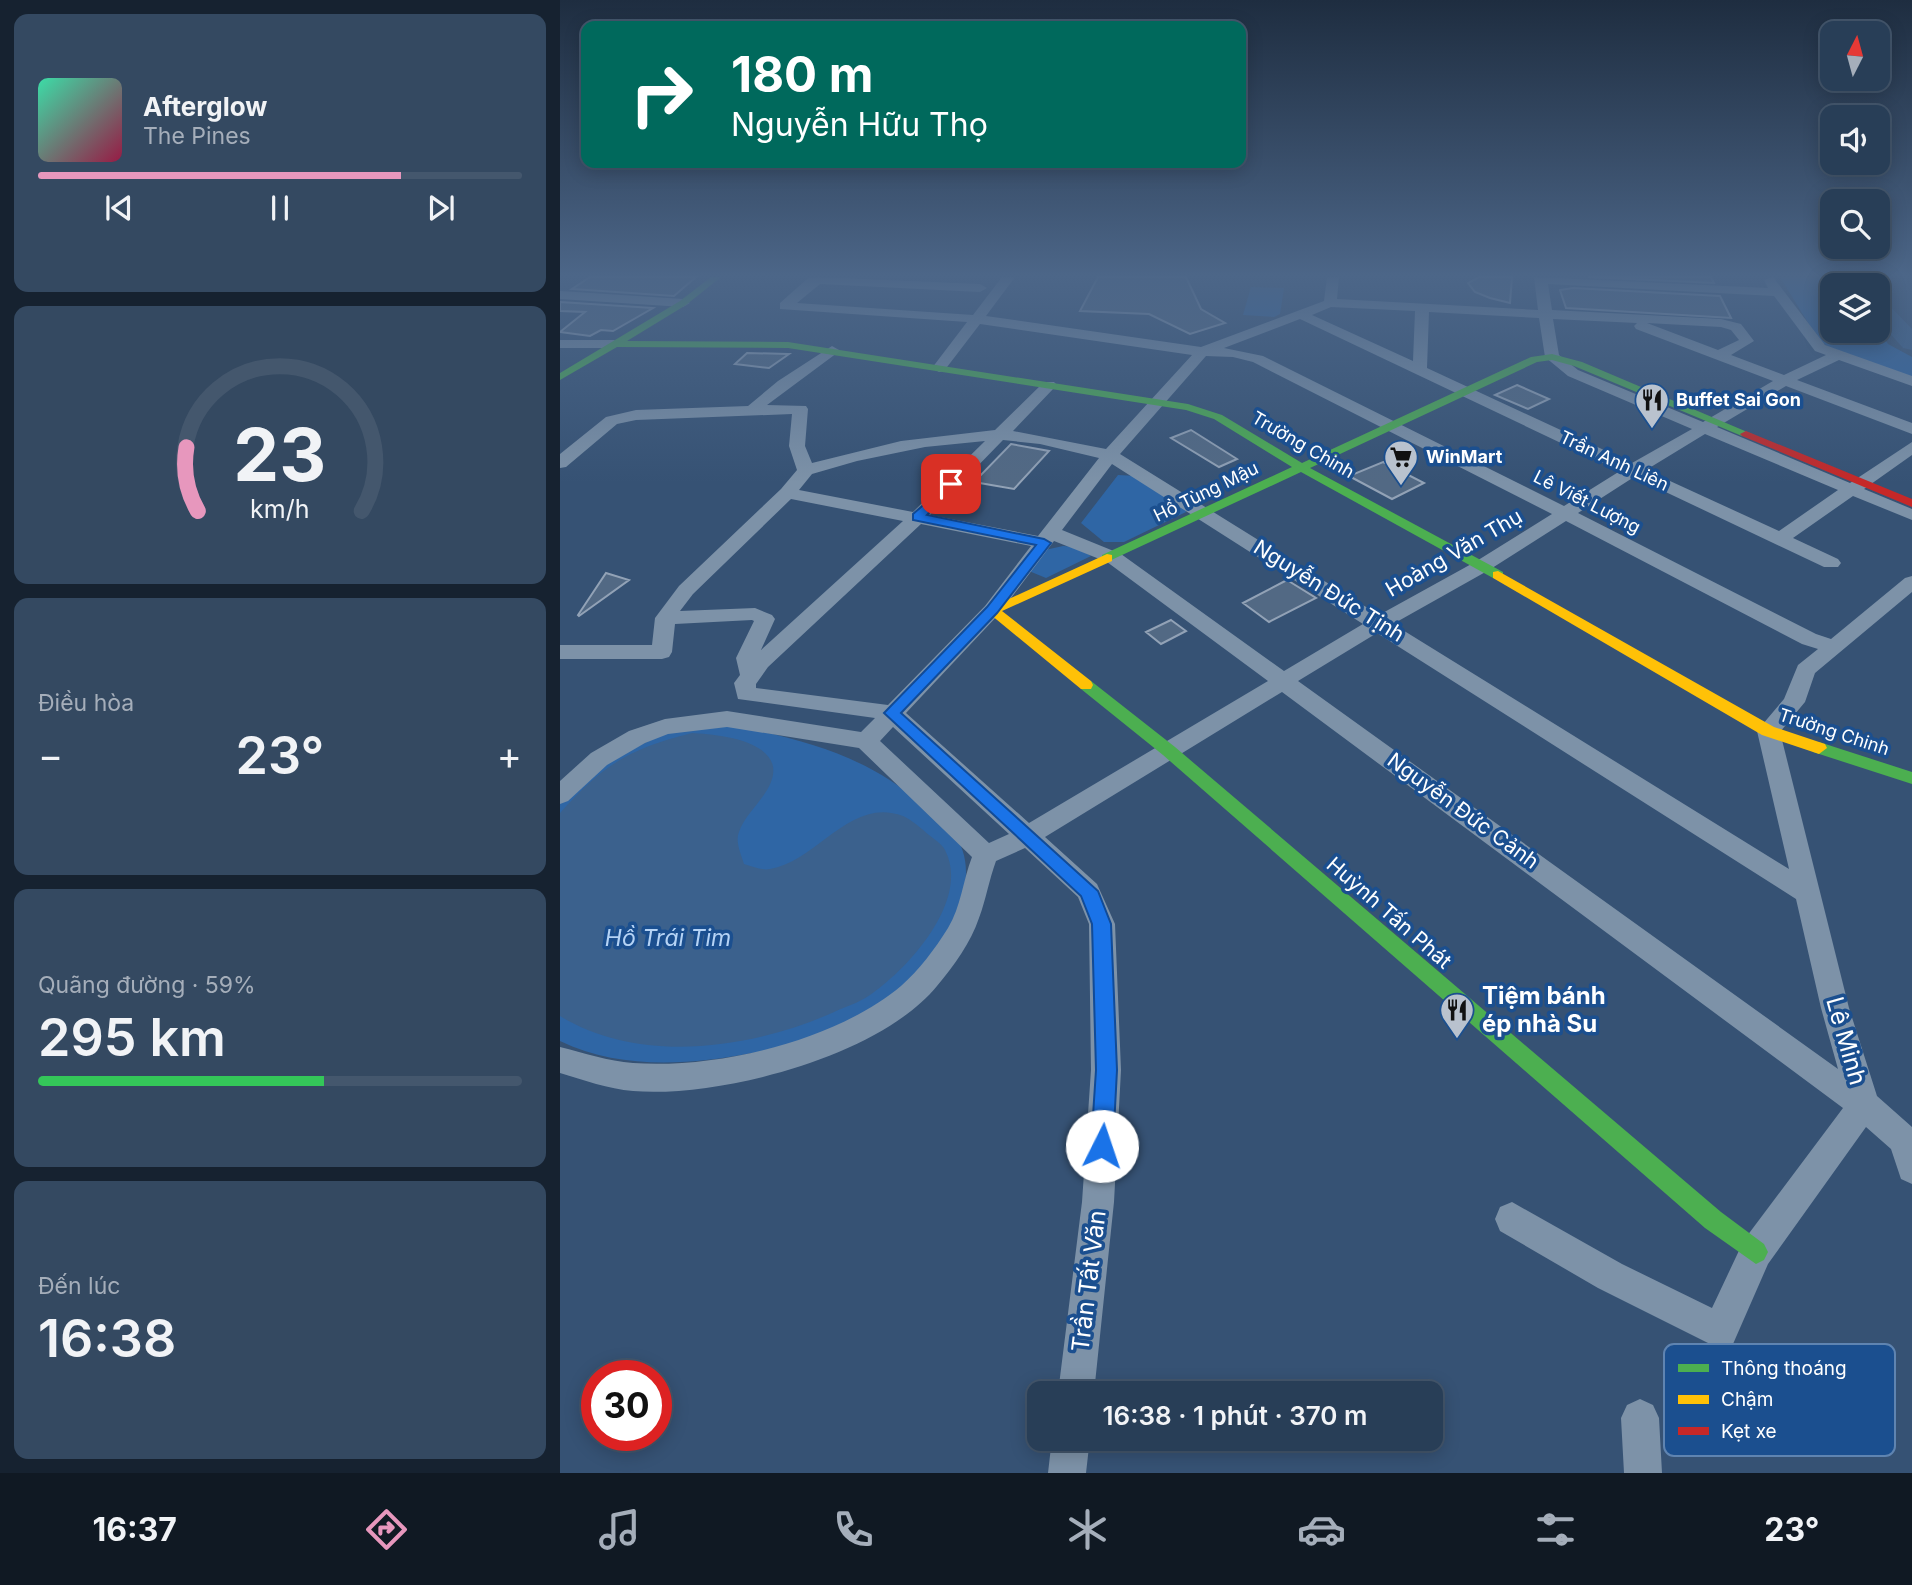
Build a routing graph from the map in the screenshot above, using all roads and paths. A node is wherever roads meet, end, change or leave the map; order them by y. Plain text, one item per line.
1 (611, 346) edge
2 (792, 346) edge
3 (945, 346) edge
4 (1174, 346) edge
5 (1219, 346) edge
6 (1368, 346) edge
7 (1421, 346) edge
8 (1550, 346) edge
9 (1695, 346) edge
10 (1738, 346) edge
11 (1818, 346) edge
12 (832, 350) junction
13 (1202, 352) junction
14 (1720, 355) junction
15 (1836, 356) junction
16 (1552, 357) junction
17 (931, 367) junction
18 (1420, 370) junction
19 (560, 377) edge
20 (1786, 380) junction
21 (1912, 381) edge
22 (1049, 385) junction
23 (1464, 391) junction
24 (1158, 401) junction
25 (751, 411) junction
26 (1392, 424) junction
27 (1710, 425) junction
28 (1912, 429) edge
29 (1000, 435) junction
30 (1912, 447) edge
31 (1110, 455) junction
32 (560, 463) edge
33 (1300, 467) junction
34 (806, 470) junction
35 (1633, 470) junction
36 (1856, 486) junction
37 (786, 493) junction
38 (1912, 503) edge
39 (1566, 513) junction
40 (1206, 514) junction
41 (1912, 515) edge
42 (918, 517) junction
43 (1048, 538) junction
44 (1780, 539) junction
45 (1114, 558) junction
46 (1831, 563) dead end
47 (1482, 566) junction
48 (1912, 582) edge
49 (992, 610) junction
50 (665, 618) junction
51 (1379, 623) junction
52 (1832, 646) junction
53 (560, 652) edge
54 (1284, 680) junction
55 (748, 684) junction
56 (892, 713) junction
57 (727, 719) junction
58 (1768, 732) junction
59 (866, 741) junction
60 (1169, 751) junction
61 (1912, 778) edge
62 (560, 795) edge
63 (1028, 836) junction
64 (986, 855) junction
65 (1808, 894) junction
66 (560, 1060) edge
67 (1864, 1105) junction
68 (1909, 1150) edge
69 (1512, 1219) dead end
70 (1756, 1252) junction
71 (1077, 1381) edge
72 (1640, 1418) dead end
73 (1070, 1451) edge
74 (1067, 1473) edge
75 (1643, 1473) edge

1 - 19 main road
2 - 12 main road, Trường Chinh
3 - 17 street
4 - 13 street, Lê Viết Lượng
5 - 13 street
6 - 18 street, Trần Anh Liên
7 - 18 street
8 - 16 street
9 - 14 street
10 - 14 street
11 - 15 street
12 - 17 main road, Trường Chinh
12 - 25 street
13 - 24 street
13 - 26 street, Lê Viết Lượng
14 - 20 street
15 - 20 street, Hoàng Văn Thụ
15 - 21 street
16 - 23 main road, Hồ Tùng Mậu
16 - 27 street
17 - 22 main road, Trường Chinh
18 - 23 street, Trần Anh Liên
20 - 27 street, Hoàng Văn Thụ
20 - 28 street
22 - 24 main road, Trường Chinh
22 - 29 street
23 - 26 main road, Hồ Tùng Mậu
23 - 35 street, Trần Anh Liên
24 - 31 street
24 - 33 main road, Trường Chinh
25 - 32 street
25 - 34 street
26 - 33 main road, Hồ Tùng Mậu
26 - 39 street, Lê Viết Lượng
27 - 35 street, Hoàng Văn Thụ
27 - 36 street
29 - 31 street, Nguyễn Đức Tịnh
29 - 34 street, Nguyễn Đức Tịnh
29 - 42 street
30 - 36 street
31 - 40 street, Nguyễn Đức Tịnh
31 - 43 street
33 - 40 main road, Hồ Tùng Mậu
33 - 47 main road, Trường Chinh
34 - 37 street
35 - 39 street, Hoàng Văn Thụ
35 - 44 street, Trần Anh Liên
36 - 38 main road
36 - 41 street
36 - 44 street
37 - 42 street, Nguyễn Đức Cảnh
37 - 50 street
39 - 47 street, Hoàng Văn Thụ
39 - 52 street, Lê Viết Lượng
40 - 45 main road, Hồ Tùng Mậu
40 - 51 street, Nguyễn Đức Tịnh
42 - 43 street, Nguyễn Đức Cảnh
42 - 55 street
43 - 45 street, Nguyễn Đức Cảnh
43 - 49 street
44 - 46 street, Trần Anh Liên
45 - 49 main road, Hồ Tùng Mậu
45 - 54 street, Nguyễn Đức Cảnh
47 - 51 street, Hoàng Văn Thụ
47 - 58 main road, Trường Chinh
48 - 52 street
49 - 56 street
49 - 60 main road, Huỳnh Tấn Phát
50 - 53 street
50 - 55 street
51 - 54 street, Hoàng Văn Thụ
51 - 65 street, Nguyễn Đức Tịnh
52 - 58 street
54 - 60 street, Hoàng Văn Thụ
54 - 67 street, Nguyễn Đức Cảnh
55 - 56 street
55 - 57 street
56 - 59 street
56 - 63 street, Trần Tất Văn
57 - 59 street
57 - 62 street
58 - 61 main road, Trường Chinh
58 - 65 street, Lê Minh
59 - 64 street
60 - 63 street, Hoàng Văn Thụ
60 - 70 main road, Huỳnh Tấn Phát
63 - 64 street, Hoàng Văn Thụ
63 - 71 street, Trần Tất Văn
64 - 66 street
65 - 67 street, Lê Minh
67 - 68 street
67 - 70 street, Lê Minh
69 - 70 street, Lê Minh
72 - 75 street
73 - 74 street

